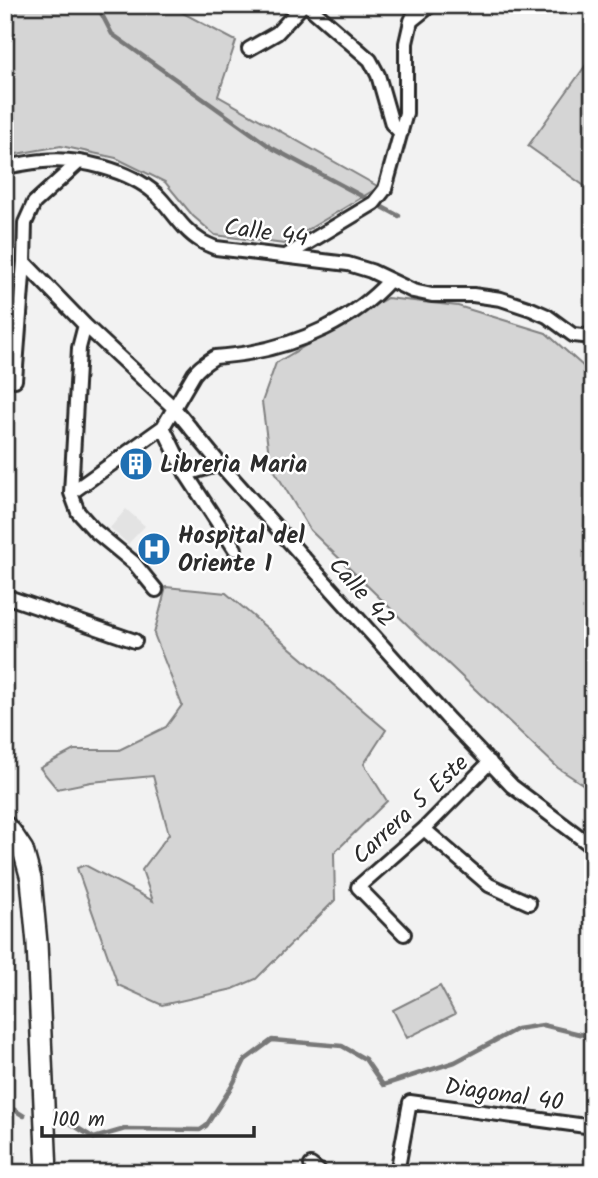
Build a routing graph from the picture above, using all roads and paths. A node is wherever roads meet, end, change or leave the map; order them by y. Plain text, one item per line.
1 (305, 5) edge
2 (418, 5) edge
3 (431, 5) edge
4 (411, 21) junction
5 (249, 49) dead end
6 (401, 133) junction
7 (79, 162) junction
8 (5, 167) edge
9 (286, 256) junction
10 (24, 262) junction
11 (389, 281) junction
12 (85, 325) junction
13 (593, 334) edge
14 (15, 380) dead end
15 (174, 408) junction
16 (163, 427) junction
17 (220, 464) junction
18 (186, 474) junction
19 (71, 492) junction
20 (235, 549) dead end
21 (156, 590) dead end
22 (5, 596) edge
23 (135, 641) dead end
24 (490, 762) junction
25 (5, 826) edge
26 (424, 829) junction
27 (593, 847) edge
28 (529, 903) dead end
29 (404, 934) dead end
30 (593, 1127) edge
31 (47, 1173) edge
32 (397, 1173) edge

1 - 5 street
1 - 6 street
2 - 4 street
3 - 4 street
4 - 6 street
6 - 9 street
7 - 8 street, Calle 44
7 - 9 street, Calle 44
7 - 10 street
9 - 11 street, Calle 44
10 - 12 street, Calle 42
10 - 14 street
11 - 13 street, Calle 44
11 - 15 street
12 - 15 street, Calle 42
12 - 19 street
15 - 16 street
15 - 17 street, Calle 42
16 - 18 street
16 - 19 street
17 - 18 street
17 - 24 street, Calle 42
18 - 20 street
19 - 21 street
22 - 23 street
24 - 26 street, Carrera 5 Este
24 - 27 street, Calle 42
25 - 31 main road
26 - 28 street
26 - 29 street, Carrera 5 Este
30 - 32 street, Diagonal 40

